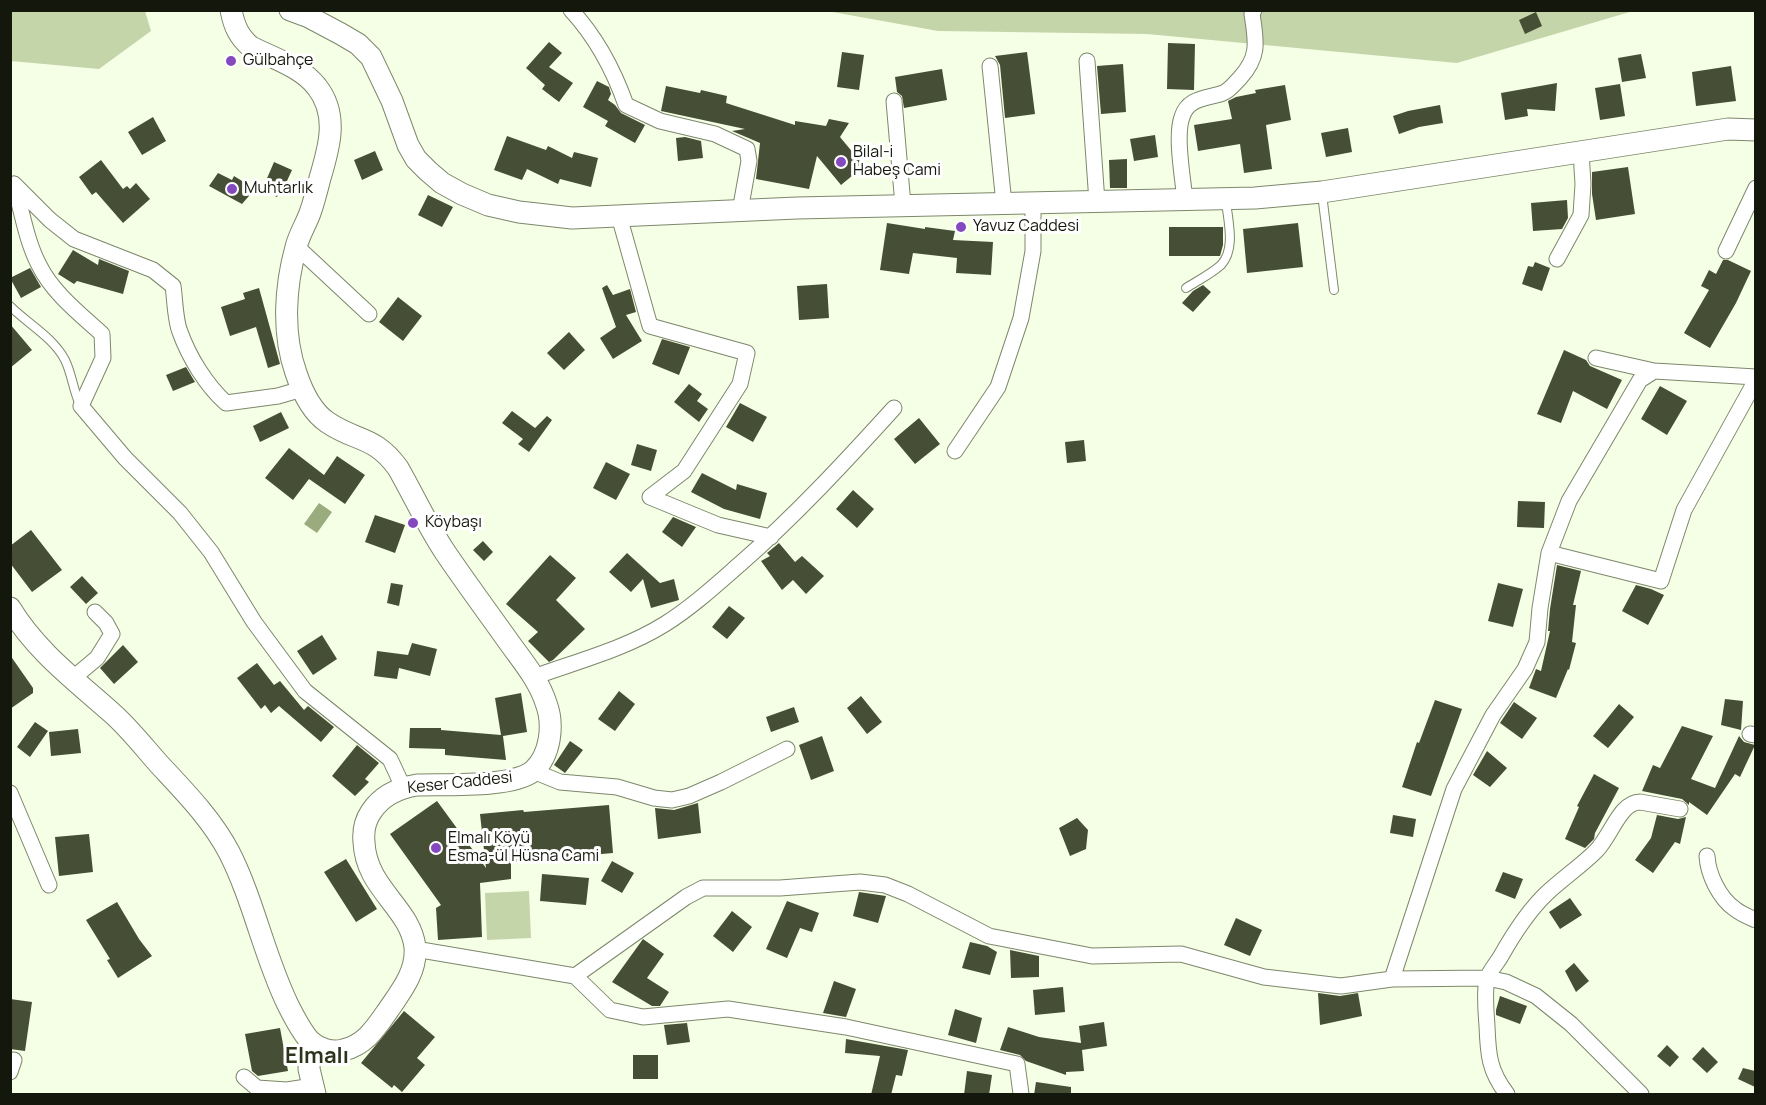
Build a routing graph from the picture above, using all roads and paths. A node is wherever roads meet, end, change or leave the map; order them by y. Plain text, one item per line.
1 (231, 10) edge
2 (290, 10) edge
3 (1254, 10) edge
4 (578, 13) edge
5 (1087, 61) dead end
6 (990, 66) dead end
7 (894, 101) dead end
8 (1755, 130) edge
9 (1581, 152) junction
10 (12, 182) edge
11 (1755, 188) edge
12 (1322, 192) junction
13 (1185, 200) junction
14 (1226, 200) junction
15 (1097, 202) junction
16 (1033, 203) junction
17 (1004, 204) junction
18 (903, 205) junction
19 (740, 211) junction
20 (619, 216) junction
21 (296, 246) junction
22 (1726, 251) dead end
23 (1557, 259) dead end
24 (1186, 288) dead end
25 (1334, 290) dead end
26 (10, 306) edge
27 (369, 314) dead end
28 (1596, 358) dead end
29 (1654, 371) junction
30 (1755, 378) edge
31 (302, 388) junction
32 (81, 406) junction
33 (894, 408) dead end
34 (955, 451) dead end
35 (771, 537) junction
36 (1549, 553) junction
37 (95, 612) dead end
38 (12, 614) edge
39 (534, 677) junction
40 (72, 679) junction
41 (787, 749) dead end
42 (533, 771) junction
43 (403, 787) junction
44 (10, 793) edge
45 (1680, 809) dead end
46 (1707, 856) dead end
47 (49, 885) dead end
48 (1755, 920) edge
49 (415, 950) junction
50 (575, 976) junction
51 (1487, 978) junction
52 (1392, 979) junction
53 (310, 1041) junction
54 (244, 1077) dead end
55 (314, 1090) edge
56 (1021, 1095) edge
57 (1507, 1095) edge
58 (1641, 1095) edge

1 - 21 street, Keser Caddesi
2 - 20 street
3 - 13 street
4 - 19 street
5 - 15 street
6 - 17 street
7 - 18 street
8 - 9 street
9 - 12 street
9 - 23 street
10 - 31 street
10 - 32 street
11 - 22 street
12 - 14 street
12 - 25 lane
13 - 14 street
13 - 15 street
14 - 24 lane
15 - 16 street
16 - 17 street
16 - 34 street
17 - 18 street
18 - 19 street
19 - 20 street
20 - 35 street
21 - 27 street
21 - 31 street, Keser Caddesi
26 - 32 lane
28 - 29 street
29 - 30 street
29 - 36 street
30 - 36 street
31 - 39 street, Keser Caddesi
32 - 43 street
33 - 35 street
35 - 39 street
36 - 52 street
37 - 40 street
38 - 40 street
39 - 42 street, Keser Caddesi
40 - 53 street
41 - 42 street
42 - 43 street, Keser Caddesi
43 - 49 street, Keser Caddesi
44 - 47 street
45 - 51 street
46 - 48 street
49 - 50 street
49 - 53 street
50 - 52 street
50 - 56 street
51 - 52 street
51 - 57 street
51 - 58 street
53 - 55 street
54 - 55 street

